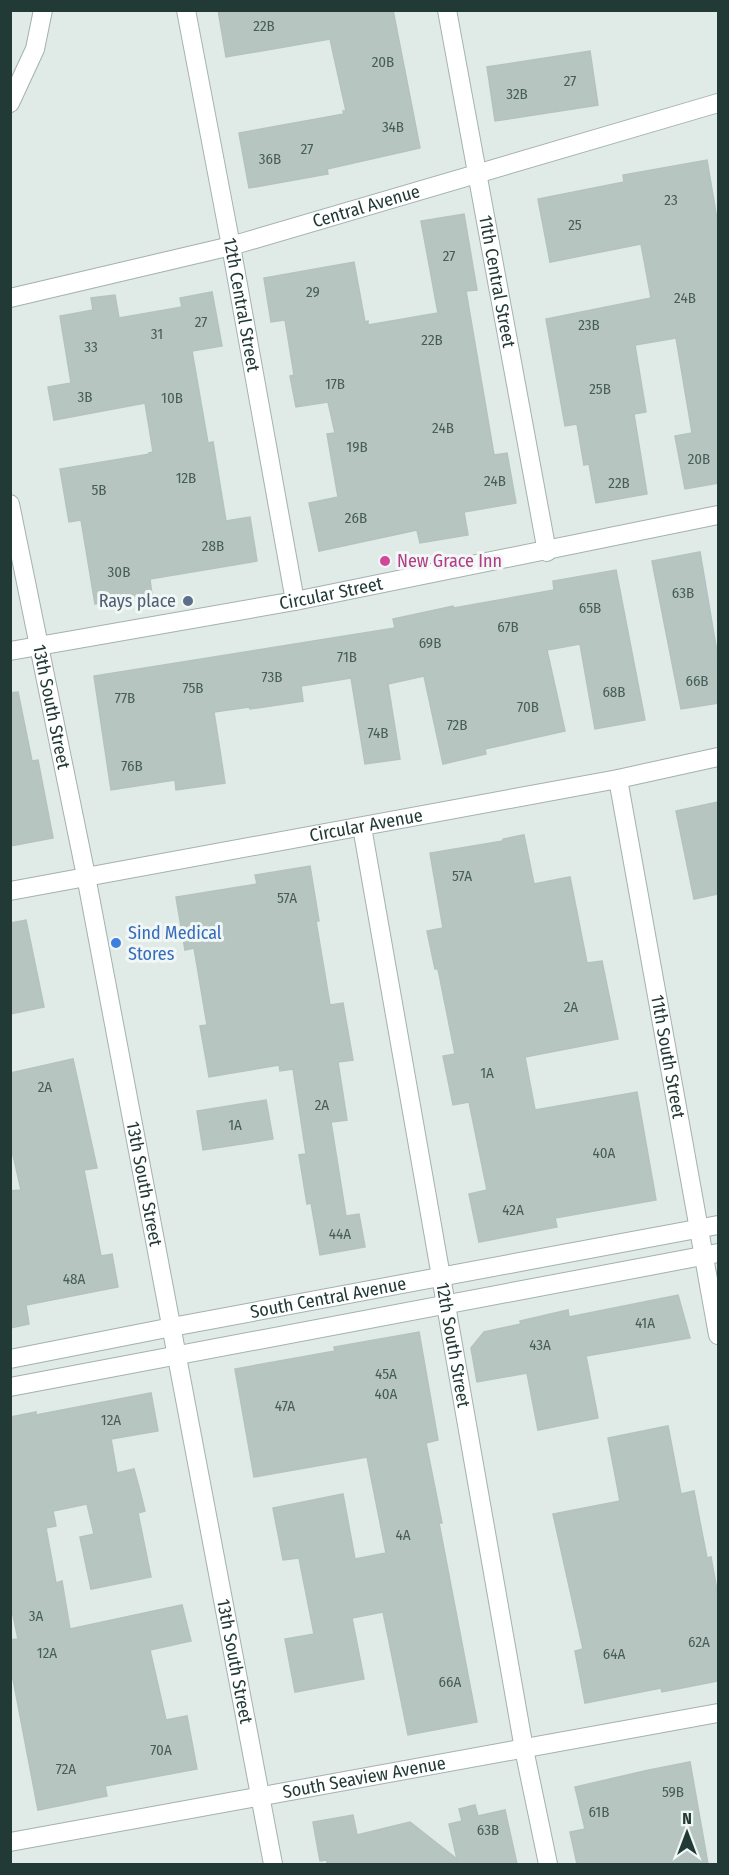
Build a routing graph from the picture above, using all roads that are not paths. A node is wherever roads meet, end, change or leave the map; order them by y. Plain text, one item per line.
1 (43, 10) edge
2 (186, 10) edge
3 (447, 10) edge
4 (10, 103) edge
5 (718, 103) edge
6 (477, 173) junction
7 (231, 246) junction
8 (10, 298) edge
9 (10, 504) edge
10 (718, 515) edge
11 (547, 552) junction
12 (295, 601) junction
13 (40, 646) junction
14 (10, 651) edge
15 (718, 757) edge
16 (618, 779) junction
17 (362, 827) junction
18 (86, 876) junction
19 (10, 891) edge
20 (718, 1226) edge
21 (700, 1229) junction
22 (712, 1254) edge
23 (442, 1278) junction
24 (447, 1305) junction
25 (172, 1327) junction
26 (718, 1335) edge
27 (176, 1356) junction
28 (10, 1359) edge
29 (10, 1387) edge
30 (718, 1713) edge
31 (524, 1749) junction
32 (260, 1797) junction
33 (10, 1842) edge
34 (273, 1864) edge
35 (548, 1864) edge

1 - 4 street
2 - 7 street, 12th Central Street
3 - 6 street, 11th Central Street
5 - 6 street, Central Avenue
6 - 7 street, Central Avenue
6 - 11 street, 11th Central Street
7 - 8 street, Central Avenue
7 - 12 street, 12th Central Street
9 - 13 street, 13th South Street
10 - 11 street, Circular Street
11 - 12 street, Circular Street
12 - 13 street, Circular Street
13 - 14 street, Circular Street
13 - 18 street, 13th South Street
15 - 16 street, Circular Avenue
16 - 17 street, Circular Avenue
16 - 21 street, 11th South Street
17 - 18 street, Circular Avenue
17 - 23 street, 12th South Street
18 - 19 street, Circular Avenue
18 - 25 street, 13th South Street
20 - 21 street, South Central Avenue
21 - 22 street, 11th South Street
21 - 23 street, South Central Avenue
22 - 24 street
22 - 26 street, 11th South Street
23 - 24 street, 12th South Street
23 - 25 street, South Central Avenue
24 - 27 street
24 - 31 street, 12th South Street
25 - 27 street, 13th South Street
25 - 28 street, South Central Avenue
27 - 29 street
27 - 32 street, 13th South Street
30 - 31 street, South Seaview Avenue
31 - 32 street, South Seaview Avenue
31 - 35 street, 12th South Street
32 - 33 street, South Seaview Avenue
32 - 34 street, 13th South Street

